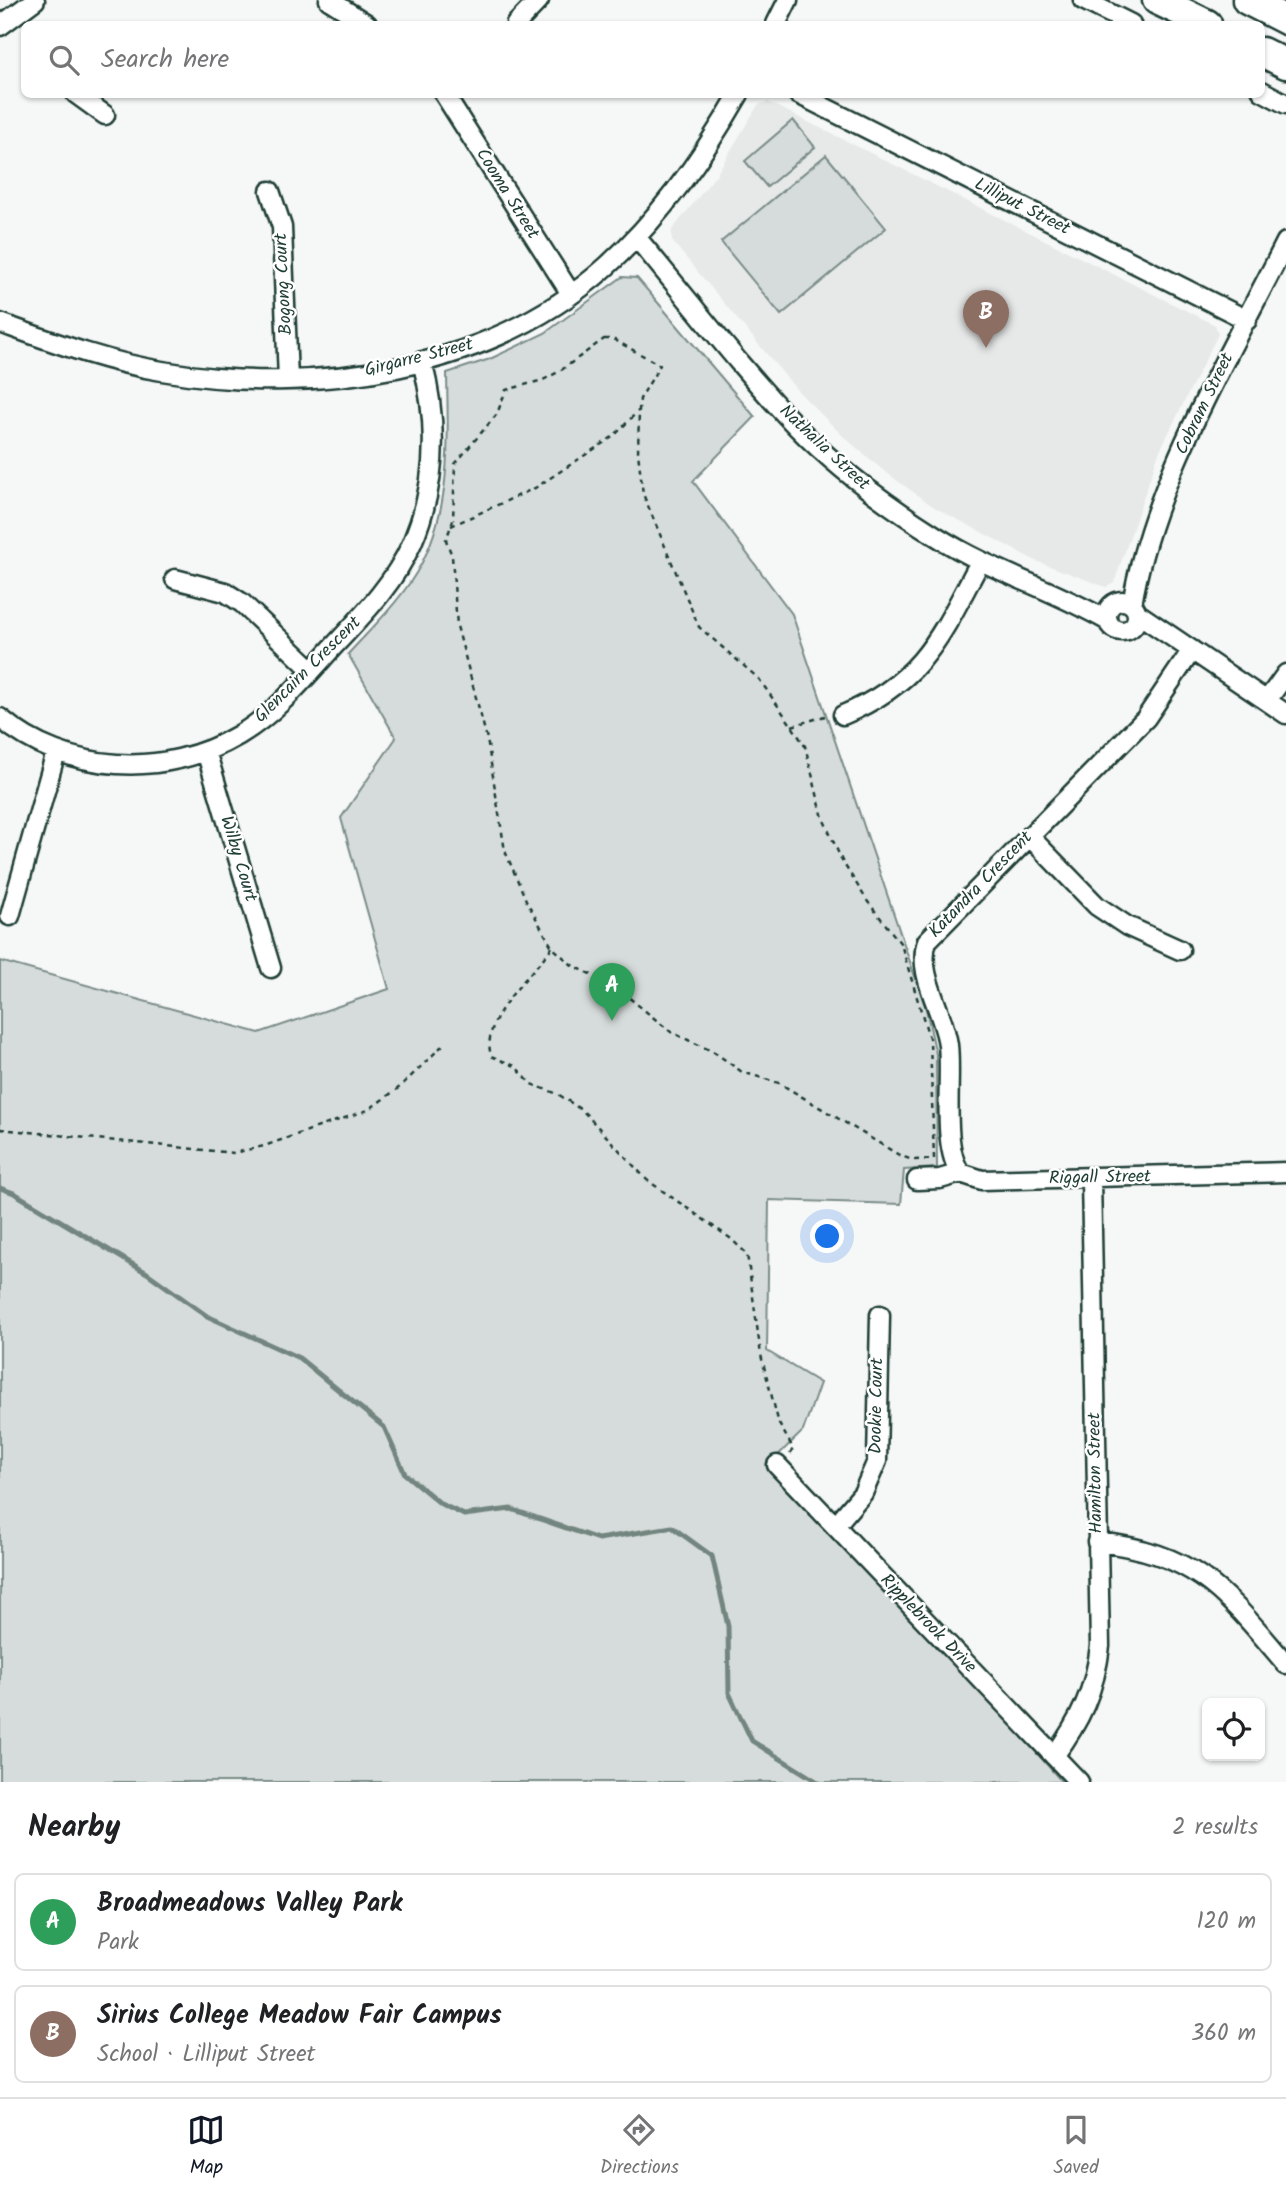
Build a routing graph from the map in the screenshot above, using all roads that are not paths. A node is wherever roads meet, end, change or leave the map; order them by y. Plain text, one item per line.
1 (35, 0) edge
2 (329, 0) edge
3 (539, 0) edge
4 (788, 0) edge
5 (1083, 0) edge
6 (1157, 0) edge
7 (1247, 0) edge
8 (1286, 20) edge
9 (362, 21) edge
10 (519, 21) edge
11 (778, 21) edge
12 (1125, 21) edge
13 (1201, 21) edge
14 (13, 24) edge
15 (1265, 54) edge
16 (1286, 64) edge
17 (1265, 93) edge
18 (82, 98) edge
19 (447, 98) edge
20 (737, 98) edge
21 (805, 98) edge
22 (1286, 104) edge
23 (105, 115) dead end
24 (270, 191) dead end
25 (636, 237) junction
26 (1286, 242) edge
27 (571, 294) junction
28 (1247, 320) junction
29 (0, 323) edge
30 (422, 361) junction
31 (288, 380) junction
32 (980, 562) junction
33 (175, 579) dead end
34 (1122, 609) junction
35 (1129, 630) joint
36 (1176, 641) junction
37 (1192, 650) junction
38 (312, 670) junction
39 (1286, 674) edge
40 (1268, 699) junction
41 (1286, 714) edge
42 (843, 715) dead end
43 (0, 719) edge
44 (206, 751) junction
45 (56, 752) junction
46 (1029, 836) junction
47 (10, 916) dead end
48 (1180, 950) dead end
49 (271, 968) dead end
50 (1286, 1172) edge
51 (961, 1173) junction
52 (1091, 1178) junction
53 (917, 1180) dead end
54 (880, 1315) dead end
55 (780, 1468) road end
56 (835, 1526) junction
57 (1097, 1542) junction
58 (1286, 1664) edge
59 (1054, 1756) junction
60 (1079, 1782) edge

1 - 14 street
2 - 9 street
3 - 10 street
4 - 11 street
5 - 12 street
6 - 13 main road
7 - 8 main road
15 - 16 main road
17 - 22 street
18 - 23 street
19 - 27 street, Cooma Street
20 - 25 street, Girgarre Street
21 - 28 street, Lilliput Street
24 - 31 street, Bogong Court
25 - 27 street, Girgarre Street
25 - 32 street, Nathalia Street
26 - 28 street, Cobram Street
27 - 30 street, Girgarre Street
28 - 34 street, Cobram Street
29 - 31 street, Girgarre Street
30 - 31 street, Girgarre Street
30 - 38 street, Glencairn Crescent
32 - 34 street, Nathalia Street
32 - 42 street
33 - 38 street
34 - 35 street, Cobram Street
34 - 36 street, Nathalia Street
35 - 36 street, Nathalia Street
36 - 37 street, Nathalia Street
37 - 40 street, Nathalia Street
37 - 46 street, Katandra Crescent
38 - 44 street, Glencairn Crescent
39 - 40 street
40 - 41 street, Nathalia Street
43 - 45 street, Glencairn Crescent
44 - 45 street, Glencairn Crescent
44 - 49 street, Wilby Court
45 - 47 street
46 - 48 street
46 - 51 street, Katandra Crescent
50 - 52 street, Riggall Street
51 - 52 street, Riggall Street
51 - 53 street, Riggall Street
52 - 57 street, Hamilton Street
54 - 56 street, Dookie Court
55 - 56 street, Ripplebrook Drive
56 - 59 street, Ripplebrook Drive
57 - 58 street
57 - 59 street, Hamilton Street
59 - 60 street, Ripplebrook Drive

